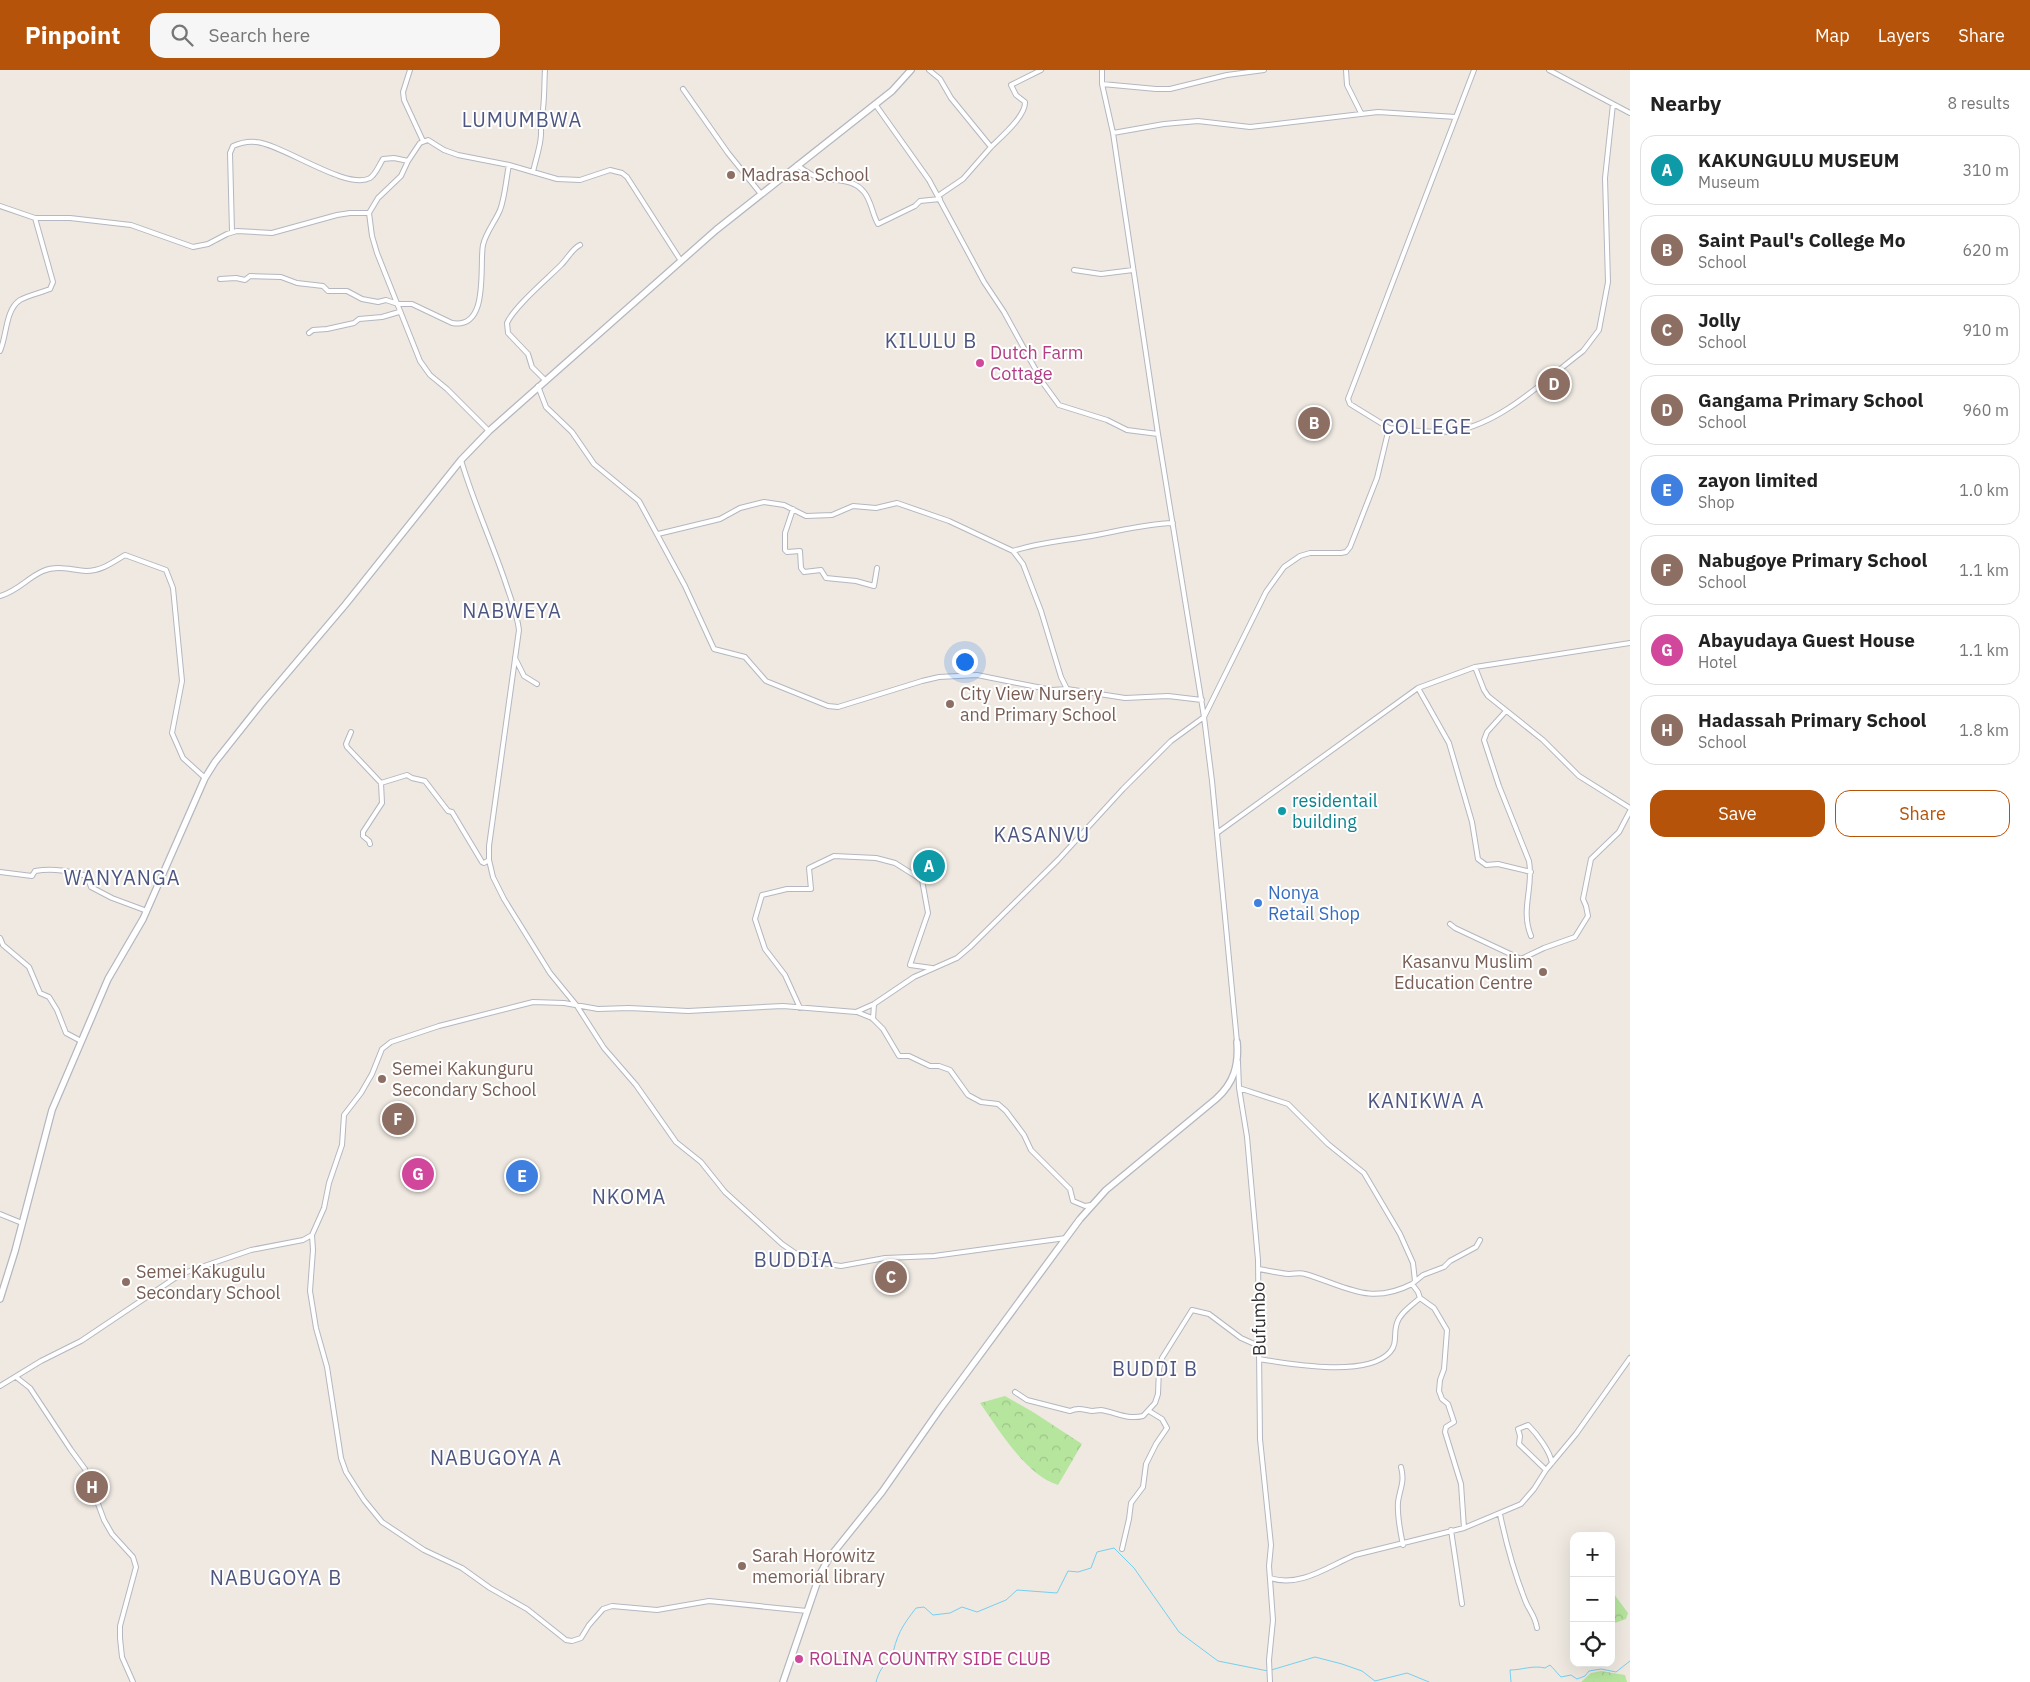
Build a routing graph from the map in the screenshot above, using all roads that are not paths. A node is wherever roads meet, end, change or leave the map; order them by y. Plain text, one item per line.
1 (410, 70) edge
2 (545, 70) edge
3 (911, 70) edge
4 (930, 70) edge
5 (1041, 70) edge
6 (1102, 70) edge
7 (1264, 70) edge
8 (1346, 70) edge
9 (1474, 70) edge
10 (1549, 70) edge
11 (1102, 84) junction
12 (683, 89) dead end
13 (875, 104) junction
14 (1613, 104) junction
15 (1630, 112) edge
16 (1361, 113) junction
17 (1456, 117) junction
18 (1113, 133) junction
19 (423, 142) junction
20 (991, 147) junction
21 (408, 161) junction
22 (509, 165) junction
23 (797, 165) junction
24 (532, 172) junction
25 (761, 194) junction
26 (939, 198) junction
27 (0, 206) edge
28 (369, 213) junction
29 (36, 218) junction
30 (232, 232) junction
31 (580, 245) dead end
32 (681, 261) junction
33 (1074, 270) dead end
34 (1134, 270) junction
35 (220, 279) dead end
36 (398, 304) junction
37 (399, 312) junction
38 (309, 333) dead end
39 (0, 351) edge
40 (545, 380) junction
41 (538, 386) junction
42 (1389, 428) junction
43 (489, 431) junction
44 (1158, 434) junction
45 (462, 460) junction
46 (793, 510) junction
47 (1173, 522) junction
48 (658, 534) junction
49 (1013, 551) junction
50 (877, 568) dead end
51 (0, 596) edge
52 (1630, 643) edge
53 (514, 656) junction
54 (1475, 667) junction
55 (537, 684) dead end
56 (1418, 688) junction
57 (1067, 689) junction
58 (1202, 700) junction
59 (1506, 711) junction
60 (1204, 717) junction
61 (352, 732) dead end
62 (205, 778) junction
63 (381, 783) junction
64 (1630, 809) edge
65 (1217, 833) junction
66 (370, 844) dead end
67 (489, 860) junction
68 (0, 872) edge
69 (1531, 872) junction
70 (147, 911) junction
71 (1450, 924) dead end
72 (1531, 936) dead end
73 (0, 938) edge
74 (934, 968) junction
75 (568, 996) junction
76 (554, 1002) junction
77 (874, 1004) junction
78 (577, 1006) junction
79 (800, 1008) junction
80 (856, 1012) junction
81 (873, 1019) junction
82 (81, 1041) junction
83 (1237, 1042) joint
84 (1238, 1062) junction
85 (1240, 1088) junction
86 (1093, 1205) junction
87 (0, 1214) edge
88 (22, 1223) junction
89 (312, 1235) junction
90 (1066, 1238) junction
91 (1480, 1240) dead end
92 (1258, 1269) junction
93 (1414, 1283) junction
94 (0, 1298) edge
95 (1420, 1298) junction
96 (1259, 1346) junction
97 (1630, 1358) edge
98 (1259, 1359) junction
99 (16, 1377) junction
100 (0, 1386) edge
101 (1015, 1392) dead end
102 (1149, 1411) junction
103 (1552, 1463) junction
104 (1401, 1467) dead end
105 (1546, 1470) junction
106 (1500, 1514) junction
107 (1464, 1528) junction
108 (1451, 1530) junction
109 (1403, 1545) junction
110 (1122, 1549) dead end
111 (1270, 1578) junction
112 (1462, 1604) dead end
113 (807, 1611) junction
114 (1537, 1628) dead end
115 (133, 1682) edge
116 (783, 1682) edge
117 (1270, 1682) edge

1 - 19 street
2 - 24 street
3 - 13 street
4 - 20 street
5 - 20 street
6 - 11 street
7 - 11 street
8 - 16 street
9 - 17 street
10 - 14 street
11 - 18 street
12 - 25 street
13 - 23 street
13 - 26 street
14 - 15 street
14 - 42 street
16 - 17 street
16 - 18 street
17 - 42 street
18 - 34 street
19 - 21 street
19 - 22 street
20 - 26 street
21 - 28 street
21 - 30 street
22 - 24 street
22 - 36 street
23 - 25 street
23 - 26 street
24 - 32 street
25 - 32 street
26 - 44 street
27 - 29 street
28 - 30 street
28 - 36 street
29 - 30 street
29 - 39 street
31 - 40 street
32 - 40 street
33 - 34 street
34 - 44 street
35 - 36 street
36 - 37 street
37 - 38 street
37 - 43 street
40 - 41 street
41 - 43 street
41 - 48 street
42 - 60 street
43 - 45 street
44 - 47 street
45 - 53 street
45 - 62 street
46 - 48 street
46 - 49 street
46 - 50 street
47 - 49 street
47 - 58 street
48 - 57 street
49 - 57 street
51 - 62 street
52 - 54 street
53 - 55 street
53 - 67 street
54 - 56 street
54 - 59 street
56 - 65 street
56 - 69 street
57 - 58 street
58 - 60 street
59 - 64 street
59 - 69 street
60 - 65 street
60 - 74 street
61 - 63 street
62 - 70 street
63 - 66 street
63 - 67 street
64 - 71 street
65 - 83 street
67 - 75 street
68 - 70 street
69 - 72 street
70 - 82 street
73 - 82 street
74 - 77 street
74 - 79 street
75 - 76 street
75 - 78 street
76 - 78 street
76 - 89 street
77 - 80 street
77 - 81 street
78 - 79 street
78 - 90 street
79 - 80 street
80 - 81 street
81 - 86 street
82 - 88 street
83 - 84 street
84 - 85 street, Bufumbo
84 - 86 street
85 - 92 street, Bufumbo
85 - 93 street
86 - 90 street
87 - 88 street
88 - 94 street
89 - 99 street
89 - 113 street
90 - 113 street
91 - 93 street
92 - 93 street
92 - 96 street, Bufumbo
93 - 95 street
95 - 98 street
95 - 107 street
96 - 98 street, Bufumbo
96 - 102 street
97 - 103 street
98 - 111 street, Bufumbo
99 - 100 street
99 - 115 street
101 - 102 street
102 - 110 street
103 - 105 street
103 - 105 street
104 - 109 street
105 - 106 street
106 - 107 street
106 - 114 street
107 - 108 street
108 - 109 street
108 - 112 street
109 - 111 street
111 - 117 street, Bufumbo
113 - 116 street

